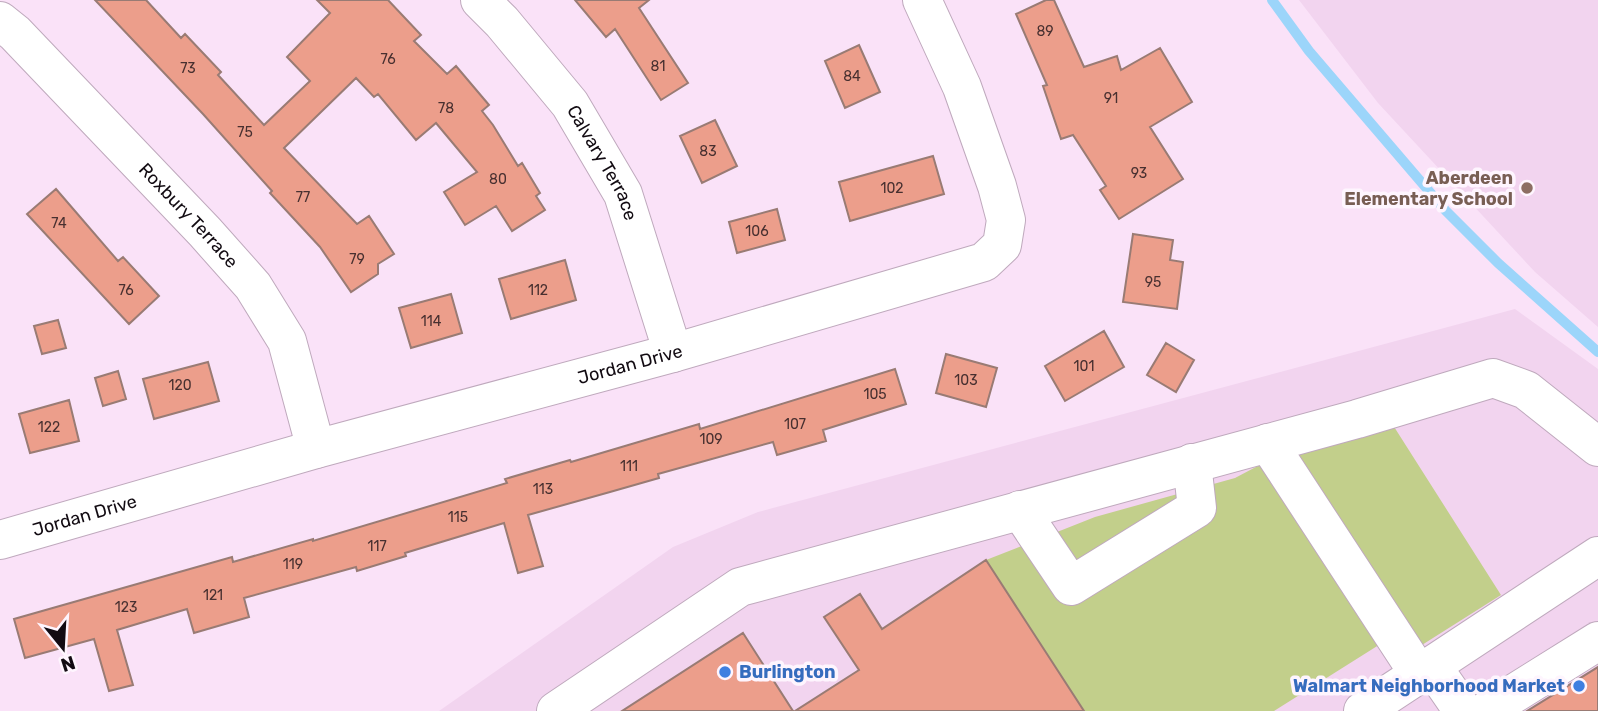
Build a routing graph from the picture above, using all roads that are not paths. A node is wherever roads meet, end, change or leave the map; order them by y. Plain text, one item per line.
1 (480, 0) edge
2 (922, 0) edge
3 (0, 21) edge
4 (673, 353) junction
5 (1268, 443) junction
6 (1598, 447) edge
7 (316, 449) junction
8 (1192, 463) junction
9 (1020, 510) junction
10 (0, 540) edge
11 (1598, 556) edge
12 (1598, 641) edge
13 (1426, 670) junction
14 (556, 711) edge
15 (1363, 711) edge
16 (1463, 711) edge
17 (1486, 711) edge

1 - 4 street, Calvary Terrace
2 - 4 street, Jordan Drive
3 - 7 street, Roxbury Terrace
4 - 7 street, Jordan Drive
5 - 6 street
5 - 8 street
5 - 13 street
7 - 10 street, Jordan Drive
8 - 9 street
8 - 9 street
9 - 14 street
11 - 13 street
12 - 17 street
13 - 15 street
13 - 16 street

